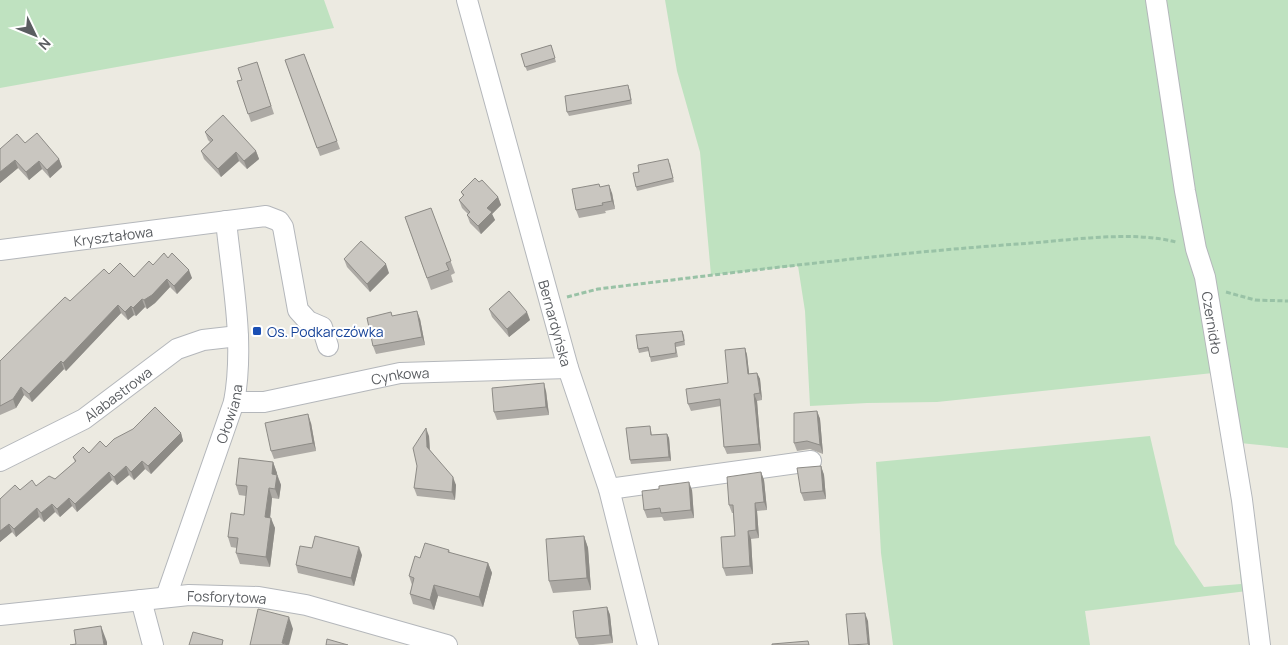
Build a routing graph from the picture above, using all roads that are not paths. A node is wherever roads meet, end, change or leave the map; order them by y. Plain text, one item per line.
1 (467, 0) edge
2 (1156, 0) edge
3 (226, 222) junction
4 (0, 250) edge
5 (238, 336) junction
6 (328, 346) dead end
7 (568, 368) junction
8 (234, 402) junction
9 (0, 461) edge
10 (811, 461) dead end
11 (609, 489) junction
12 (166, 597) junction
13 (141, 600) junction
14 (0, 615) edge
15 (408, 640) edge
16 (153, 645) edge
17 (447, 645) edge
18 (648, 645) edge
19 (1260, 645) edge

1 - 7 street, Bernardyńska
2 - 19 street, Czernidło
3 - 4 street, Kryształowa
3 - 5 street, Ołowiana
3 - 6 street, Kryształowa
5 - 8 street, Ołowiana
5 - 9 street, Alabastrowa
7 - 8 street, Cynkowa
7 - 11 street, Bernardyńska
8 - 12 street, Ołowiana
10 - 11 street
11 - 18 street, Bernardyńska
12 - 13 street, Fosforytowa
12 - 15 street, Fosforytowa
13 - 14 street, Fosforytowa
13 - 16 street
15 - 17 street, Fosforytowa

